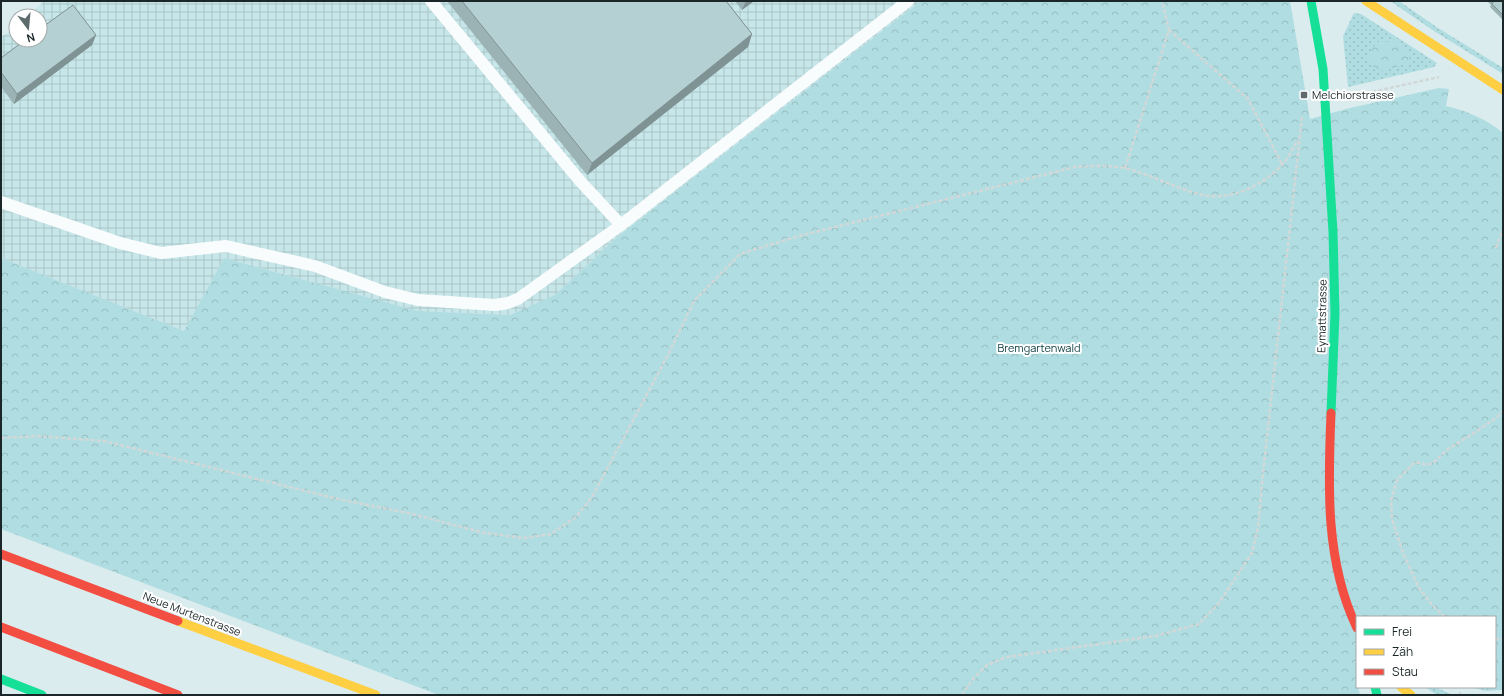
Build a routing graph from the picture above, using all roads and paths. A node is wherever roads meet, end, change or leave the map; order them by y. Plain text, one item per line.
1 (431, 1) edge
2 (908, 1) edge
3 (1162, 1) edge
4 (1311, 1) edge
5 (1366, 1) edge
6 (1169, 30) junction
7 (1442, 76) dead end
8 (1503, 90) edge
9 (1325, 102) junction
10 (1301, 122) dead end
11 (1298, 140) junction
12 (1282, 165) junction
13 (1125, 168) junction
14 (1, 202) edge
15 (621, 225) junction
16 (1503, 229) edge
17 (1496, 248) dead end
18 (1503, 411) edge
19 (1, 438) edge
20 (1, 554) edge
21 (1444, 616) edge
22 (1356, 626) edge
23 (1, 627) edge
24 (1, 679) edge
25 (1402, 688) edge
26 (42, 695) edge
27 (178, 695) edge
28 (376, 695) edge
29 (962, 695) edge
30 (1411, 695) edge

1 - 15 lane
2 - 15 lane
3 - 6 path
4 - 9 main road, Eymattstrasse
5 - 8 main road
6 - 12 path
6 - 13 path
7 - 9 path
9 - 22 main road, Eymattstrasse
10 - 11 path
11 - 12 path
11 - 29 path
12 - 13 path
13 - 19 path
14 - 15 lane
16 - 17 path
18 - 21 path
20 - 28 main road, Neue Murtenstrasse
23 - 27 main road
24 - 26 main road
25 - 30 main road

